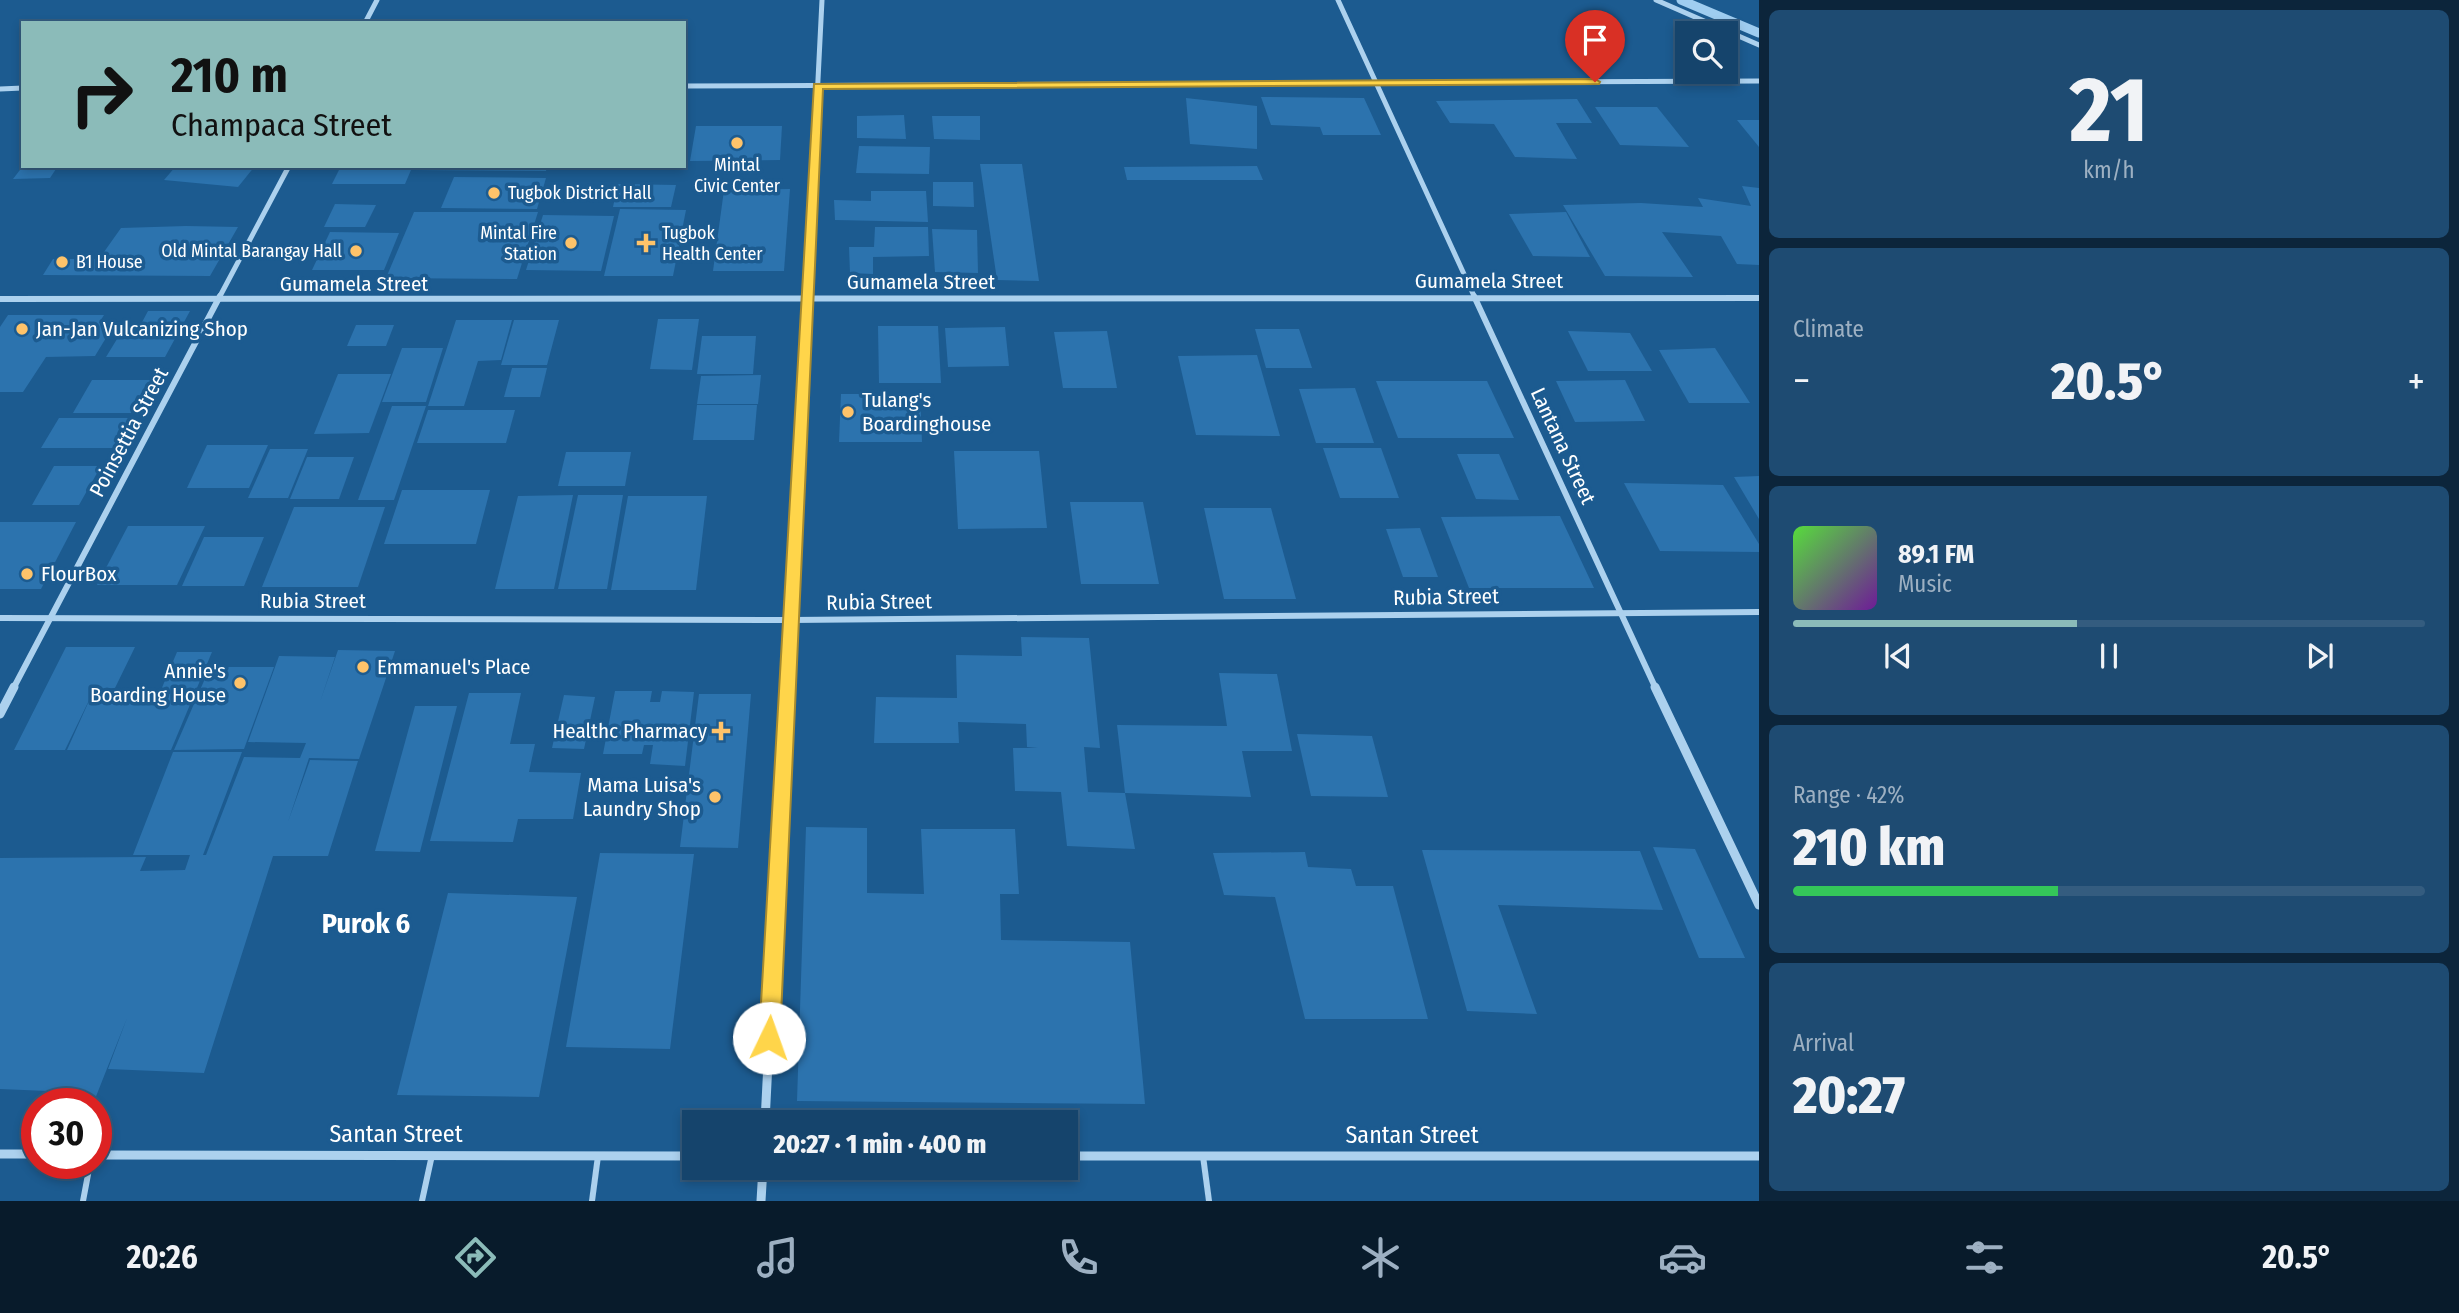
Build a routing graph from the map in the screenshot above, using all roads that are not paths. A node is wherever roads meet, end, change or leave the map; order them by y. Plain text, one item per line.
1 (377, 0) edge
2 (822, 0) edge
3 (1338, 0) edge
4 (1656, 0) edge
5 (366, 21) edge
6 (1759, 45) edge
7 (1759, 81) edge
8 (1377, 83) junction
9 (686, 86) edge
10 (818, 86) junction
11 (21, 88) edge
12 (0, 89) edge
13 (288, 168) edge
14 (1475, 296) junction
15 (807, 298) junction
16 (1759, 298) edge
17 (0, 299) edge
18 (218, 300) junction
19 (1759, 612) edge
20 (1620, 613) junction
21 (0, 618) edge
22 (51, 618) junction
23 (791, 620) junction
24 (0, 714) edge
25 (1759, 905) edge
26 (766, 1110) edge
27 (0, 1154) edge
28 (21, 1154) edge
29 (112, 1155) edge
30 (432, 1155) junction
31 (598, 1156) junction
32 (682, 1156) edge
33 (1078, 1156) edge
34 (1203, 1156) junction
35 (1759, 1156) edge
36 (87, 1179) edge
37 (762, 1180) edge
38 (83, 1201) edge
39 (422, 1201) edge
40 (592, 1201) edge
41 (761, 1201) edge
42 (1209, 1201) edge

1 - 5 street
2 - 10 street
3 - 8 street, Lantana Street
4 - 6 street
7 - 8 street
8 - 10 street
8 - 14 street, Lantana Street
9 - 10 street
10 - 15 street
11 - 12 street
13 - 18 street, Poinsettia Street
14 - 15 street, Gumamela Street
14 - 16 street, Gumamela Street
14 - 20 street, Lantana Street
15 - 18 street, Gumamela Street
15 - 23 street
17 - 18 street, Gumamela Street
18 - 22 street, Poinsettia Street
19 - 20 street, Rubia Street
20 - 23 street, Rubia Street
20 - 25 street, Lantana Street
21 - 22 street, Rubia Street
22 - 23 street, Rubia Street
22 - 24 street, Poinsettia Street
23 - 26 street
27 - 28 street
29 - 30 street, Santan Street
30 - 31 street, Santan Street
30 - 39 lane
31 - 32 street, Santan Street
31 - 40 lane
33 - 34 street, Santan Street
34 - 35 street, Santan Street
34 - 42 lane
36 - 38 lane
37 - 41 street

